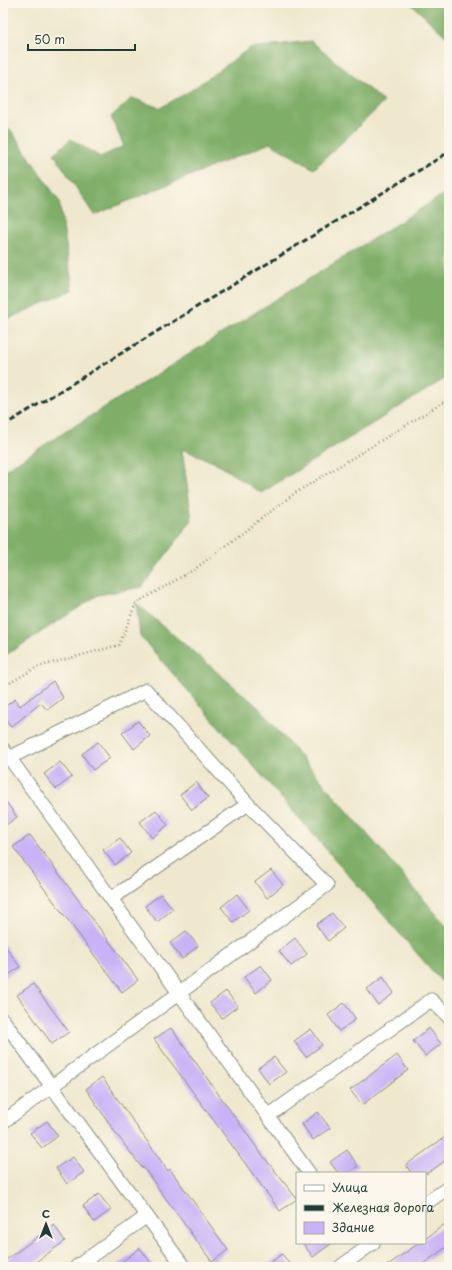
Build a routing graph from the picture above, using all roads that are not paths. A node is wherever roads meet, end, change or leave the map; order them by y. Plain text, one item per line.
1 (6, 753) edge
2 (248, 804) junction
3 (112, 898) junction
4 (179, 993) junction
5 (449, 1017) edge
6 (3, 1020) edge
7 (52, 1088) junction
8 (268, 1116) junction
9 (3, 1122) edge
10 (308, 1172) edge
11 (449, 1186) edge
12 (426, 1203) edge
13 (147, 1216) junction
14 (365, 1245) edge
15 (76, 1267) edge
16 (184, 1267) edge
17 (340, 1267) edge

1 - 2 street
1 - 3 street
2 - 3 street
2 - 4 street
3 - 4 street
4 - 7 street
4 - 8 street
5 - 8 street
6 - 7 street
7 - 9 street
7 - 13 street
8 - 10 street
11 - 12 street
13 - 15 street
13 - 16 street
14 - 17 street

